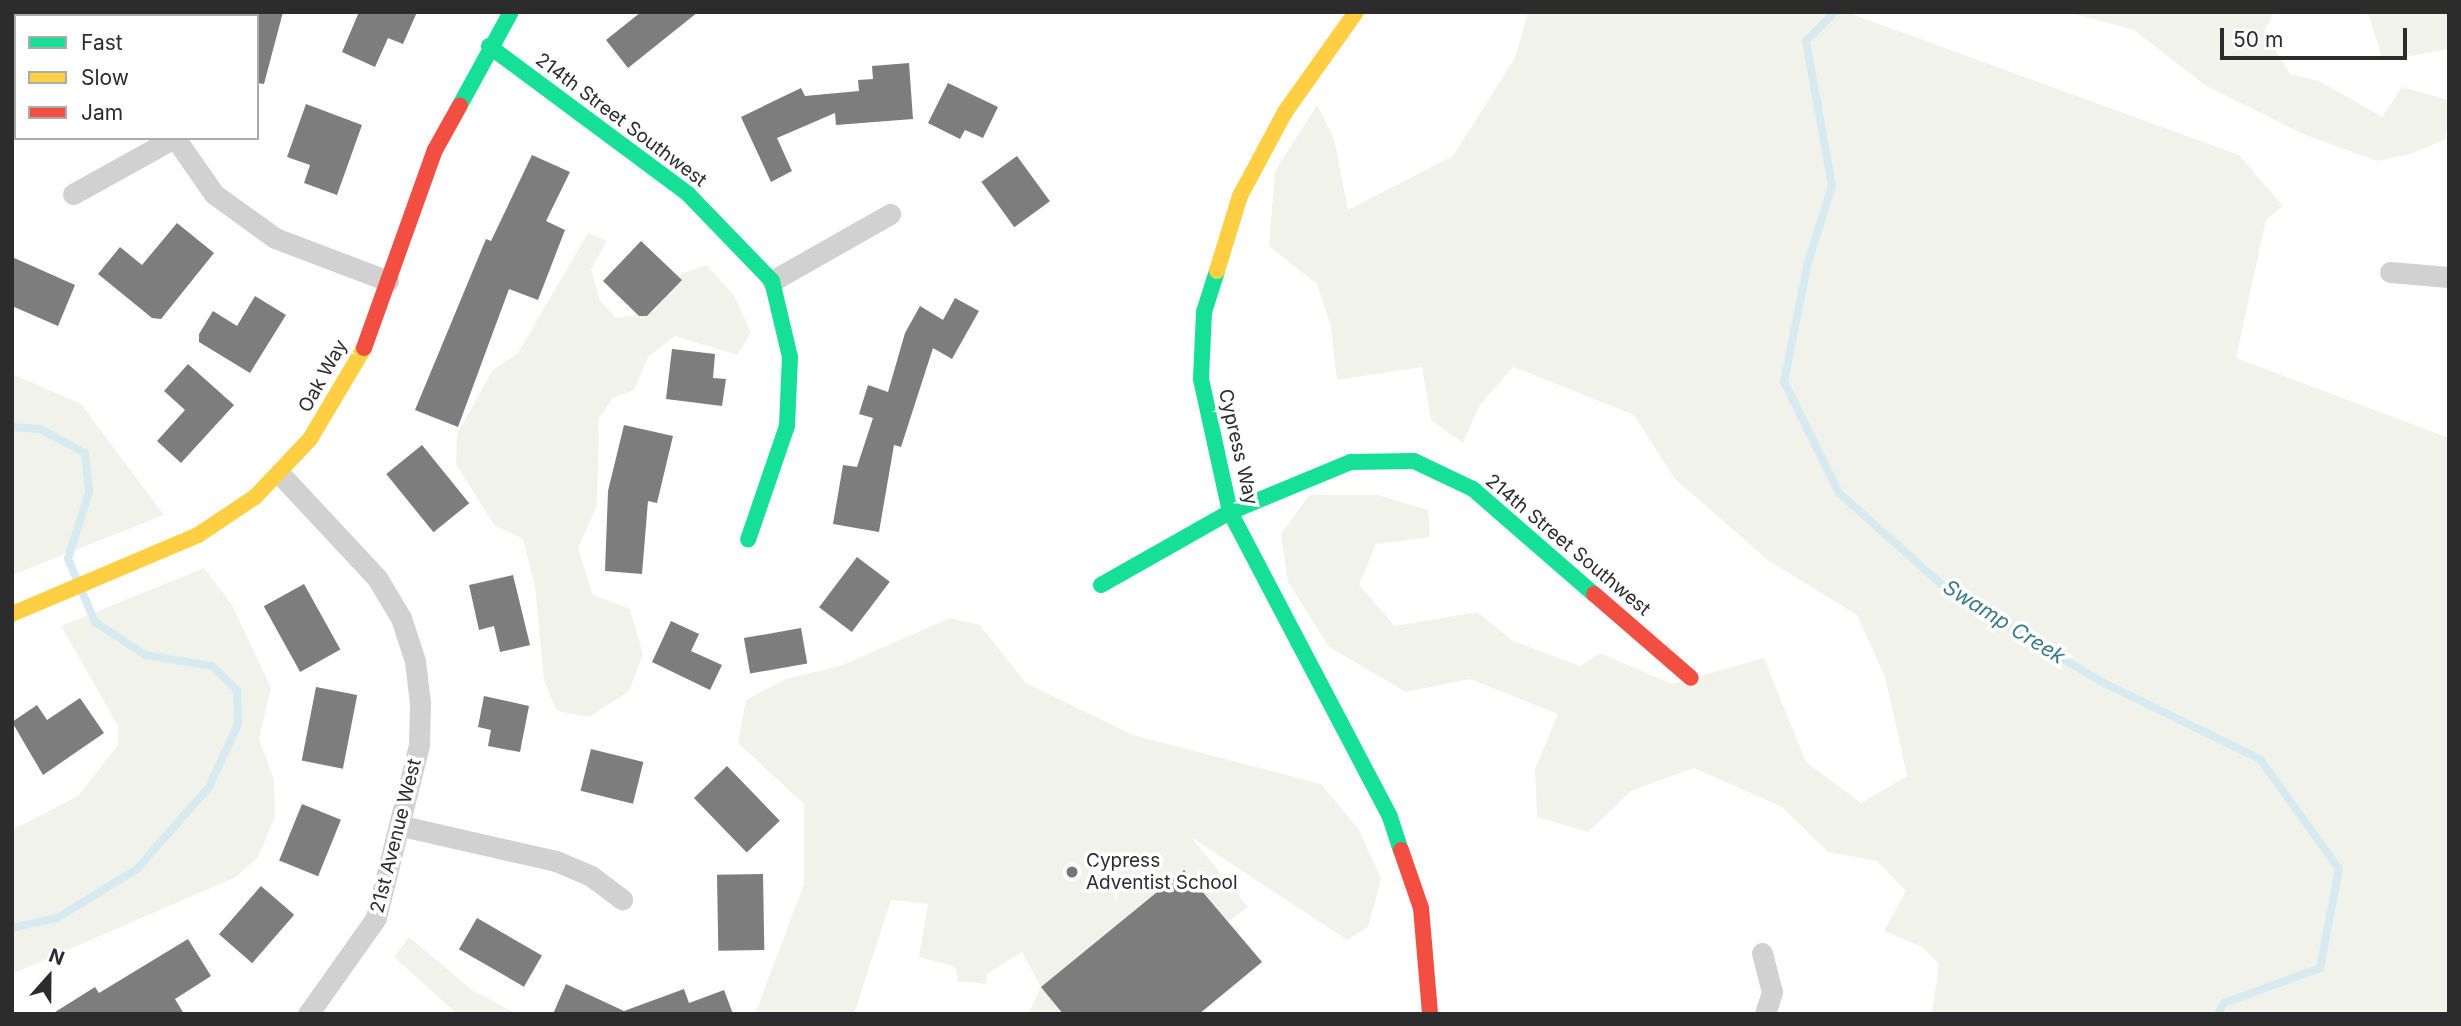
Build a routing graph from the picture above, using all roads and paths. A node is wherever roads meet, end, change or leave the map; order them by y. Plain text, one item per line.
1 (511, 12) edge
2 (1356, 12) edge
3 (489, 46) junction
4 (170, 140) edge
5 (175, 140) edge
6 (73, 194) dead end
7 (890, 214) dead end
8 (2390, 272) dead end
9 (2449, 277) edge
10 (388, 281) junction
11 (772, 281) junction
12 (280, 474) junction
13 (1230, 512) junction
14 (748, 540) dead end
15 (1101, 584) dead end
16 (12, 614) edge
17 (1691, 678) dead end
18 (402, 826) junction
19 (622, 900) dead end
20 (1762, 953) dead end
21 (308, 1014) edge
22 (1430, 1014) edge
23 (1765, 1014) edge

1 - 3 street, Oak Way
2 - 13 street, Cypress Way
3 - 10 street, Oak Way
3 - 11 street, 214th Street Southwest
4 - 6 street
5 - 10 street
7 - 11 street
8 - 9 street
10 - 12 street, Oak Way
11 - 14 street
12 - 16 street, Oak Way
12 - 18 street, 21st Avenue West
13 - 15 street, 214th Street Southwest
13 - 17 street, 214th Street Southwest
13 - 22 street, Cypress Way
18 - 19 street
18 - 21 street, 21st Avenue West
20 - 23 street

